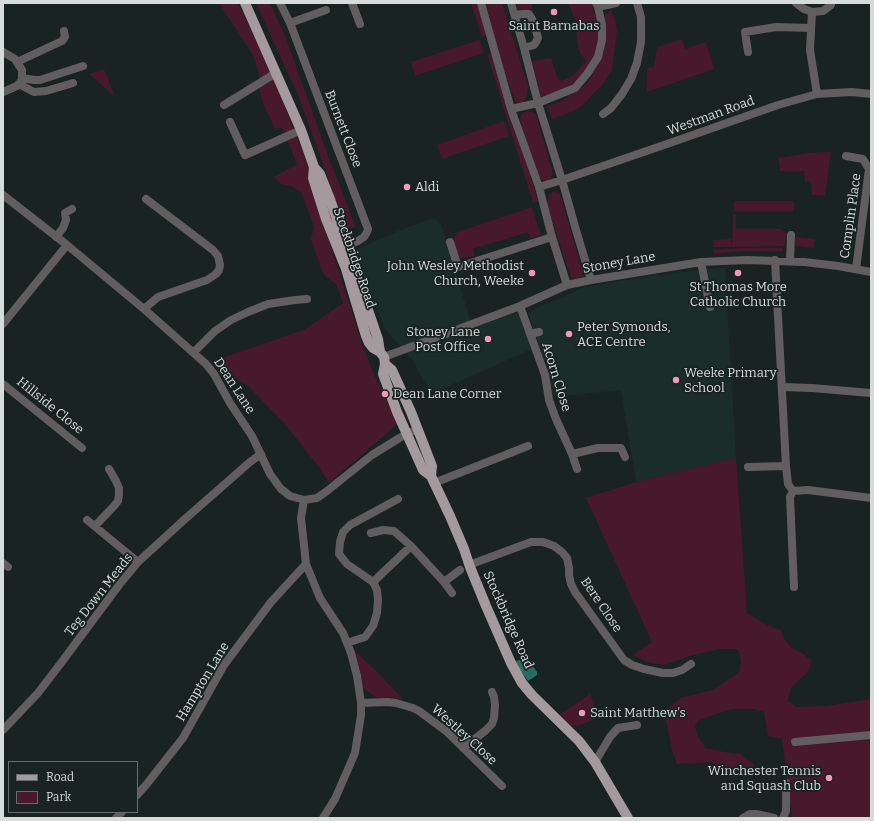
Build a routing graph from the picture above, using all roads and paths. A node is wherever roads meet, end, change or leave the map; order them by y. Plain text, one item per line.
1 (245, 3) edge
2 (280, 3) edge
3 (352, 3) edge
4 (481, 3) edge
5 (511, 3) edge
6 (616, 3) edge
7 (638, 3) edge
8 (796, 3) edge
9 (831, 3) edge
10 (597, 5) edge
11 (326, 10) dead end
12 (812, 12) junction
13 (515, 15) junction
14 (290, 23) junction
15 (360, 24) dead end
16 (811, 28) junction
17 (64, 31) dead end
18 (524, 48) junction
19 (3, 52) edge
20 (748, 52) dead end
21 (17, 62) junction
22 (83, 66) dead end
23 (276, 72) junction
24 (21, 81) junction
25 (73, 83) dead end
26 (3, 92) edge
27 (817, 94) junction
28 (871, 94) edge
29 (538, 103) junction
30 (224, 105) dead end
31 (511, 109) junction
32 (603, 114) dead end
33 (230, 122) dead end
34 (301, 130) junction
35 (846, 156) dead end
36 (870, 168) edge
37 (562, 180) junction
38 (539, 187) junction
39 (3, 195) edge
40 (146, 199) dead end
41 (72, 209) dead end
42 (791, 235) dead end
43 (56, 237) junction
44 (552, 237) junction
45 (450, 242) dead end
46 (67, 245) junction
47 (342, 247) junction
48 (775, 260) junction
49 (790, 261) junction
50 (701, 262) junction
51 (856, 269) junction
52 (871, 272) edge
53 (591, 280) junction
54 (567, 285) junction
55 (307, 299) dead end
56 (520, 306) junction
57 (710, 307) dead end
58 (144, 309) junction
59 (3, 324) edge
60 (539, 332) dead end
61 (530, 334) junction
62 (194, 352) junction
63 (383, 358) junction
64 (3, 384) edge
65 (782, 387) junction
66 (871, 393) edge
67 (418, 429) junction
68 (406, 434) junction
69 (528, 446) dead end
70 (82, 448) dead end
71 (261, 454) junction
72 (572, 454) junction
73 (625, 457) dead end
74 (786, 466) junction
75 (748, 467) dead end
76 (108, 469) dead end
77 (577, 469) dead end
78 (433, 479) junction
79 (793, 491) junction
80 (871, 498) edge
81 (398, 499) dead end
82 (304, 500) junction
83 (87, 520) dead end
84 (95, 526) junction
85 (371, 533) dead end
86 (411, 546) junction
87 (138, 562) junction
88 (306, 564) junction
89 (470, 565) junction
90 (460, 570) dead end
91 (373, 582) junction
92 (444, 582) junction
93 (794, 587) dead end
94 (452, 593) dead end
95 (347, 643) junction
96 (690, 664) dead end
97 (492, 692) dead end
98 (361, 703) junction
99 (637, 725) dead end
100 (3, 730) edge
101 (871, 735) edge
102 (794, 742) dead end
103 (463, 748) junction
104 (595, 762) junction
105 (786, 783) dead end
106 (502, 786) dead end
107 (138, 794) edge
108 (323, 818) edge
109 (628, 818) edge
110 (743, 818) edge
111 (774, 818) edge
112 (783, 818) edge

1 - 23 main road, Stockbridge Road
2 - 14 street, Burnett Close
3 - 15 street
4 - 31 street
5 - 13 street
6 - 10 street
7 - 32 street
8 - 12 street
9 - 12 street
10 - 29 street
11 - 14 street
12 - 16 street
13 - 18 street
13 - 18 street
14 - 47 street, Burnett Close
16 - 20 street
16 - 27 street
17 - 21 street
18 - 29 street
19 - 21 street
21 - 24 street
22 - 24 street
23 - 30 street
23 - 34 main road, Stockbridge Road
24 - 25 street
24 - 26 street
27 - 28 street, Westman Road
27 - 37 street, Westman Road
29 - 31 street
29 - 37 street
31 - 38 street
33 - 34 street
34 - 47 main road, Stockbridge Road
35 - 36 street
36 - 51 street, Complin Place
37 - 38 street, Westman Road
37 - 53 street
38 - 44 street
39 - 43 street, Dean Lane
40 - 58 street
41 - 43 street
42 - 49 street
43 - 46 street, Dean Lane
44 - 45 street
44 - 54 street
46 - 58 street, Dean Lane
46 - 59 street
47 - 63 main road, Stockbridge Road
48 - 49 street, Stoney Lane
48 - 50 street, Stoney Lane
48 - 65 street
49 - 51 street, Stoney Lane
50 - 53 street, Stoney Lane
50 - 57 street
51 - 52 street, Stoney Lane
53 - 54 street, Stoney Lane
54 - 56 street, Stoney Lane
55 - 62 street
56 - 61 street, Acorn Close
56 - 63 street, Stoney Lane
58 - 62 street, Dean Lane
60 - 61 street
61 - 72 street, Acorn Close
62 - 71 street, Dean Lane
63 - 67 main road, Stockbridge Road
63 - 68 main road, Stockbridge Road
64 - 70 street, Hillside Close
65 - 66 street
65 - 74 street
67 - 68 street
67 - 78 main road, Stockbridge Road
68 - 78 main road, Stockbridge Road
68 - 82 street
69 - 78 street
71 - 82 street, Dean Lane
71 - 87 street, Teg Down Meads
72 - 73 street
72 - 77 street, Acorn Close
74 - 75 street
74 - 79 street
76 - 84 street
78 - 89 main road, Stockbridge Road
79 - 80 street
79 - 93 street
81 - 91 street
82 - 88 street
83 - 84 street
84 - 87 street
85 - 86 street
86 - 91 street
86 - 92 street
87 - 100 street, Teg Down Meads
88 - 95 street
88 - 107 street, Hampton Lane
89 - 96 street, Bere Close
89 - 104 main road, Stockbridge Road
90 - 92 street
91 - 95 street
92 - 94 street
95 - 98 street
97 - 103 street
98 - 103 street, Westley Close
98 - 108 street
99 - 104 street
101 - 102 street
103 - 106 street, Westley Close
104 - 109 main road, Stockbridge Road
105 - 112 street
110 - 111 street

